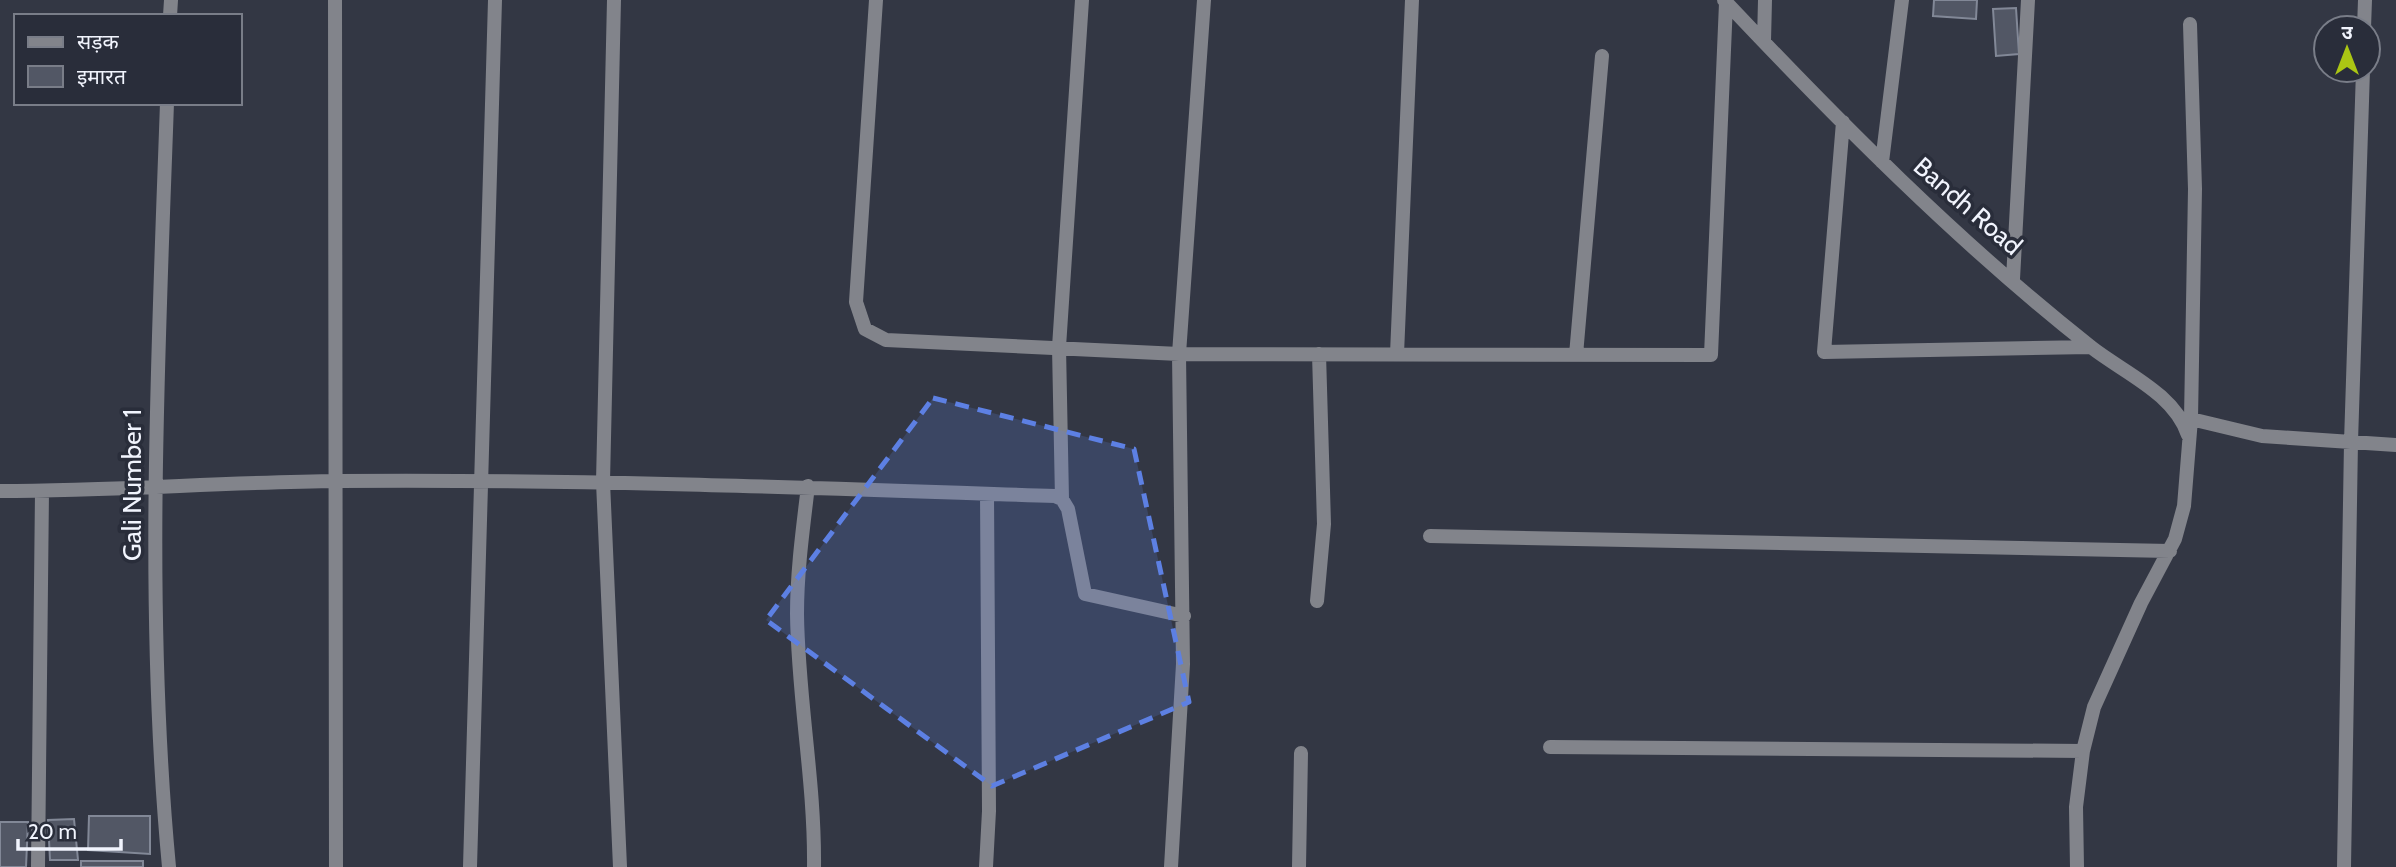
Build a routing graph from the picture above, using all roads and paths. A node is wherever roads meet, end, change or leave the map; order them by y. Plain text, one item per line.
1 (335, 0) edge
2 (495, 0) edge
3 (614, 0) edge
4 (876, 0) edge
5 (1082, 0) edge
6 (1204, 0) edge
7 (1412, 0) edge
8 (1765, 0) edge
9 (1902, 0) edge
10 (2028, 0) edge
11 (1725, 1) edge
12 (2190, 24) dead end
13 (1764, 41) junction
14 (1602, 56) dead end
15 (2363, 84) edge
16 (167, 105) edge
17 (1843, 122) junction
18 (1882, 162) junction
19 (2012, 279) junction
20 (1059, 347) junction
21 (2091, 347) junction
22 (1179, 354) junction
23 (1319, 354) junction
24 (1398, 354) junction
25 (1576, 355) junction
26 (2191, 419) junction
27 (2188, 436) junction
28 (2351, 442) junction
29 (2396, 445) edge
30 (336, 481) junction
31 (480, 481) junction
32 (603, 482) junction
33 (808, 485) junction
34 (153, 488) junction
35 (0, 491) edge
36 (42, 491) junction
37 (987, 494) junction
38 (1062, 499) junction
39 (1430, 536) dead end
40 (2170, 551) junction
41 (1317, 601) dead end
42 (1184, 616) junction
43 (1550, 747) dead end
44 (2083, 751) junction
45 (1301, 753) dead end
46 (38, 867) edge
47 (169, 867) edge
48 (336, 867) edge
49 (470, 867) edge
50 (620, 867) edge
51 (814, 867) edge
52 (986, 867) edge
53 (1171, 867) edge
54 (1299, 867) edge
55 (2077, 867) edge
56 (2344, 867) edge

1 - 30 street
2 - 31 street
3 - 32 street
4 - 20 street
5 - 20 street
6 - 22 street
7 - 24 street
8 - 13 street
9 - 18 street
10 - 19 street
11 - 13 street, Bandh Road
11 - 25 street
12 - 26 street
13 - 17 street, Bandh Road
14 - 25 street
15 - 28 street
16 - 34 street, Gali Number 1
17 - 18 street, Bandh Road
17 - 21 street
18 - 19 street, Bandh Road
19 - 21 street, Bandh Road
20 - 22 street
20 - 38 street
21 - 27 street, Bandh Road
22 - 23 street
22 - 42 street
23 - 24 street
23 - 41 street
24 - 25 street
26 - 27 street
26 - 28 street
27 - 40 street
28 - 29 street
28 - 56 street
30 - 31 street
30 - 34 street
30 - 48 street
31 - 32 street
31 - 49 street
32 - 33 street
32 - 50 street
33 - 37 street
33 - 51 street
34 - 36 street
34 - 47 street, Gali Number 1
35 - 36 street
36 - 46 street
37 - 38 street
37 - 52 street
38 - 42 street
39 - 40 street
40 - 44 street
42 - 53 street
43 - 44 street
44 - 55 street
45 - 54 street

